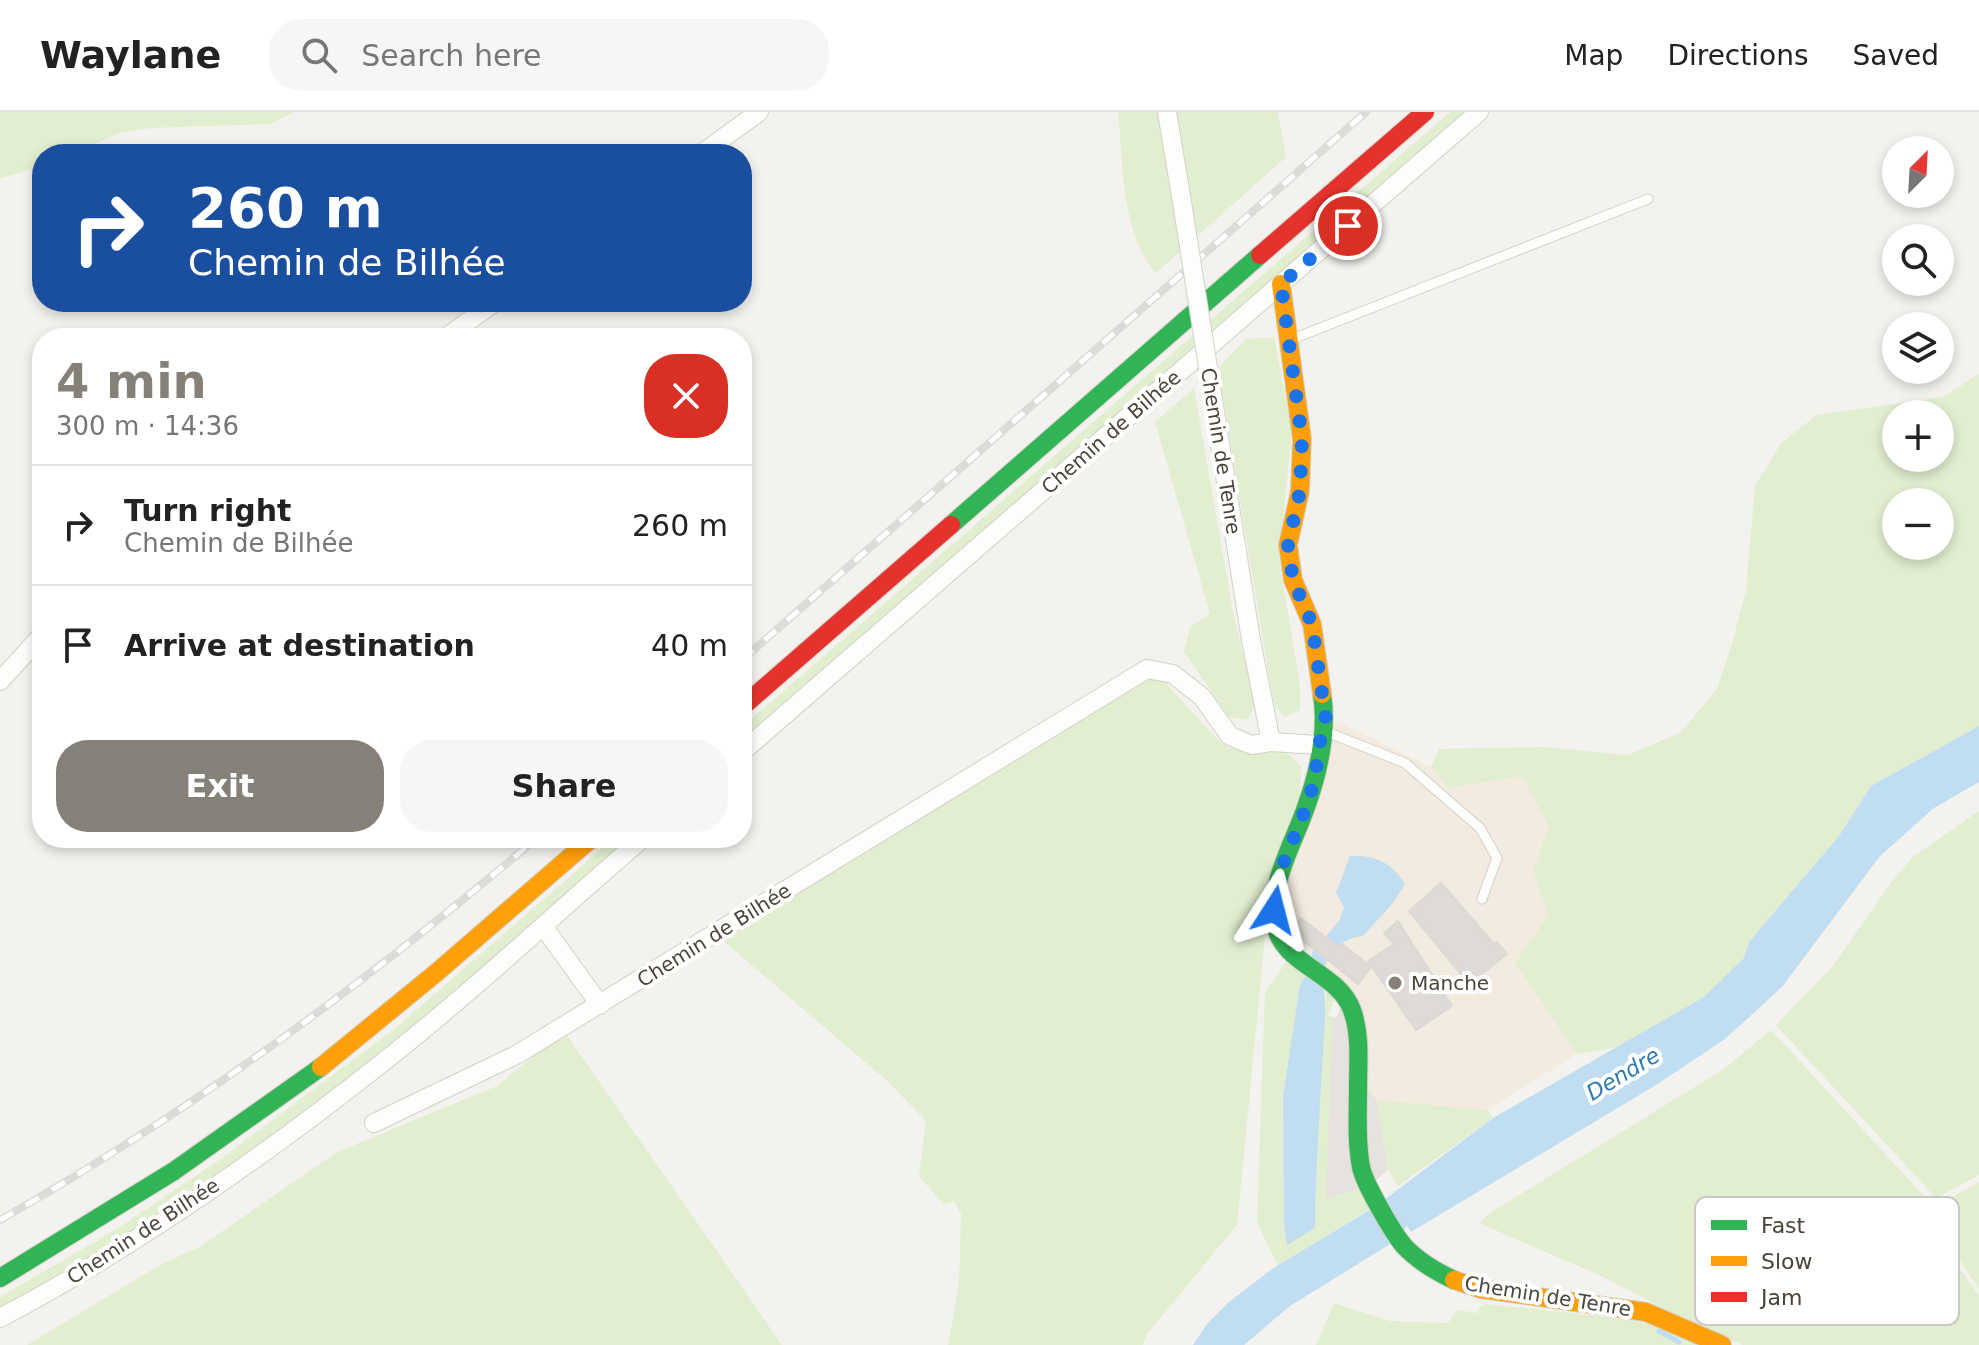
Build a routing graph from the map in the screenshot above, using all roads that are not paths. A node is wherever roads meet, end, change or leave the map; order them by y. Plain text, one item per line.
1 (759, 112) edge
2 (1167, 112) edge
3 (1425, 112) edge
4 (1479, 112) edge
5 (715, 144) edge
6 (1648, 199) dead end
7 (1281, 284) junction
8 (481, 312) edge
9 (459, 328) edge
10 (1290, 340) junction
11 (32, 646) edge
12 (0, 681) edge
13 (752, 698) edge
14 (1321, 738) junction
15 (1271, 742) junction
16 (752, 743) edge
17 (580, 848) edge
18 (632, 848) edge
19 (1482, 899) dead end
20 (543, 926) junction
21 (600, 1005) junction
22 (374, 1123) dead end
23 (0, 1278) edge
24 (0, 1318) edge
25 (1722, 1345) edge

1 - 5 street
2 - 15 street, Chemin de Tenre, bridge
3 - 13 main road
4 - 7 street, Chemin de Bilhée
6 - 10 lane
7 - 10 main road, Chemin de Tenre
7 - 16 street, Chemin de Bilhée
8 - 9 street
10 - 14 main road, Chemin de Tenre
11 - 12 street
14 - 15 street
14 - 19 lane
14 - 25 main road, Chemin de Tenre
15 - 21 street, Chemin de Bilhée
17 - 23 main road
18 - 20 street, Chemin de Bilhée
20 - 21 street
20 - 24 street, Chemin de Bilhée
21 - 22 street, Chemin de Bilhée

